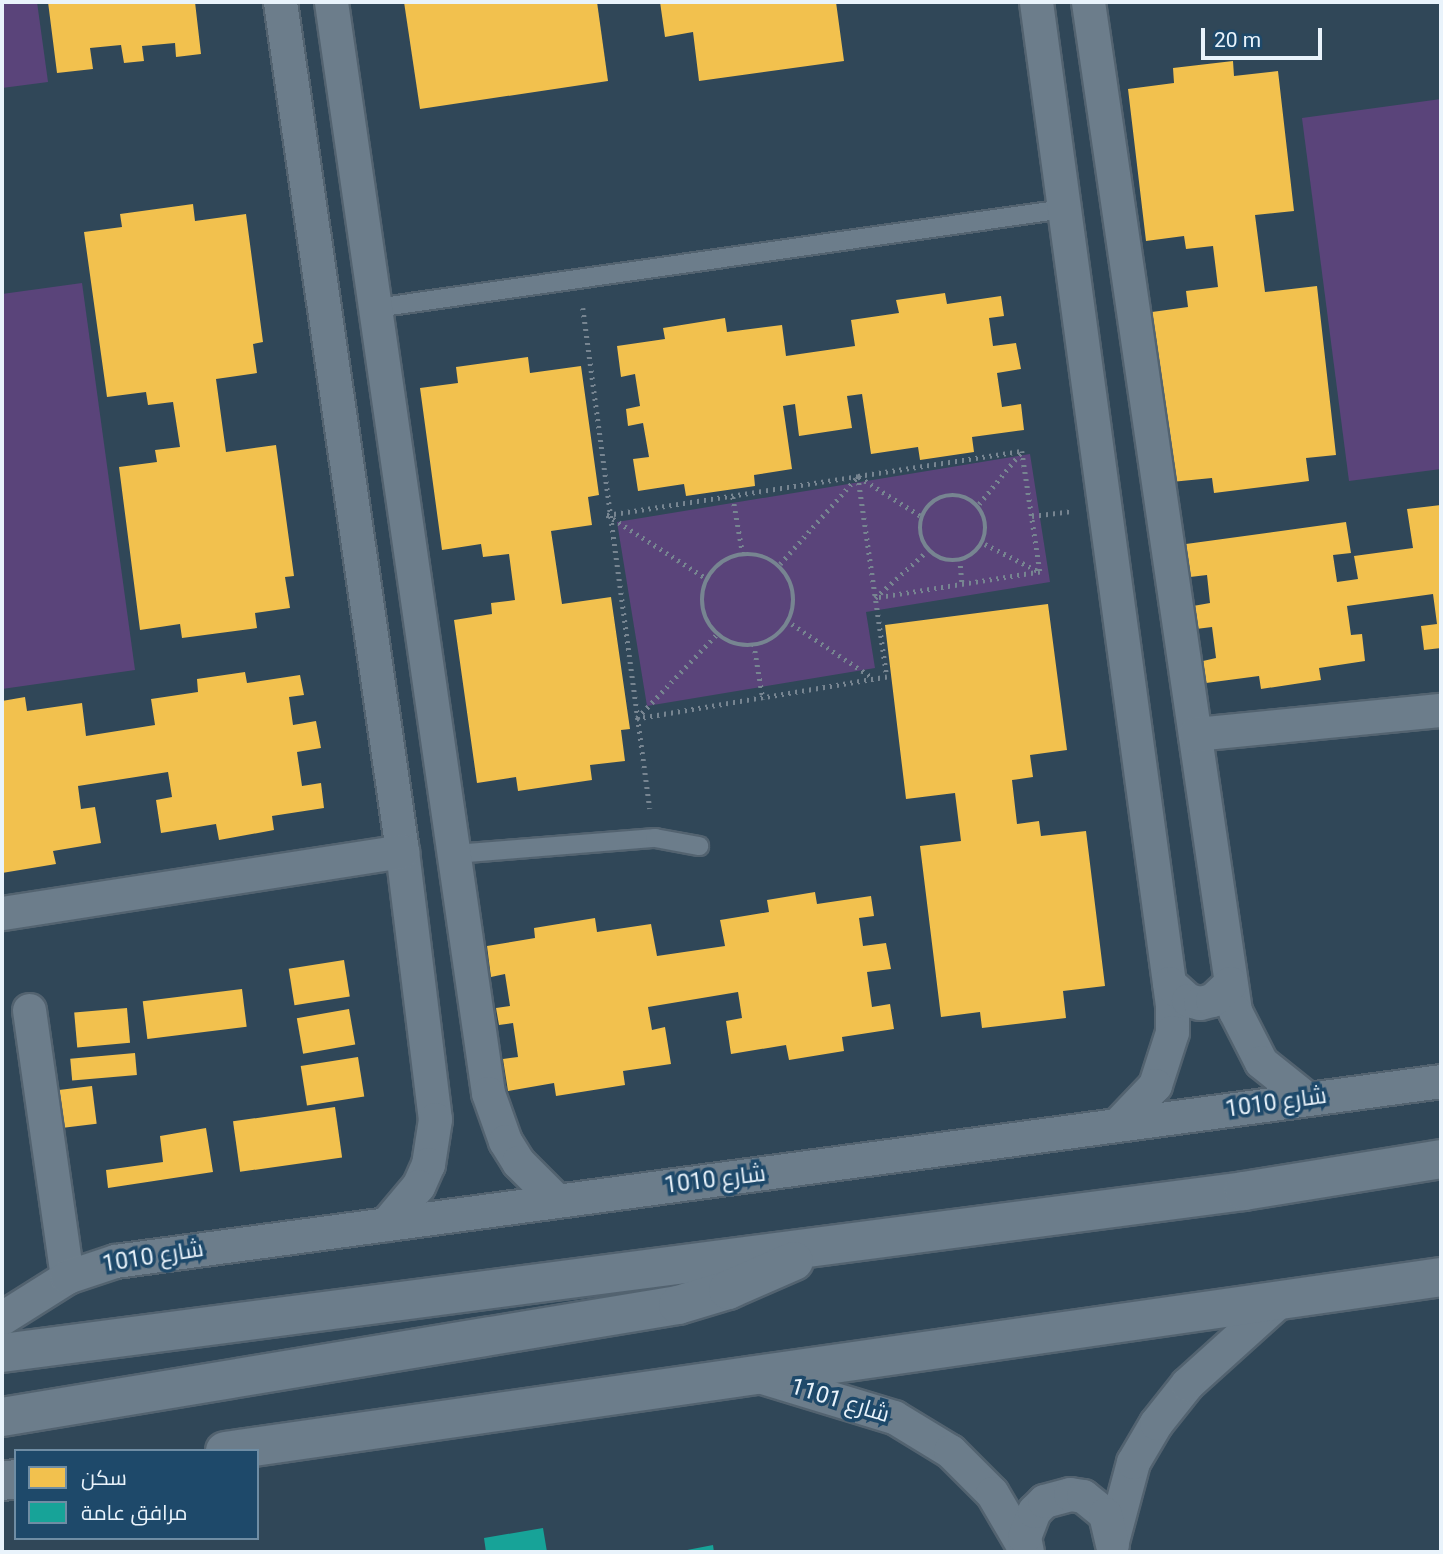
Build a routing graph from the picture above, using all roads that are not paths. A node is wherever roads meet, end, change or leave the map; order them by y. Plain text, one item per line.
1 (280, 2) edge
2 (331, 2) edge
3 (1037, 2) edge
4 (1088, 2) edge
5 (1064, 209) junction
6 (376, 308) junction
7 (1441, 710) edge
8 (1195, 734) junction
9 (699, 846) dead end
10 (402, 850) junction
11 (455, 854) junction
12 (2, 913) edge
13 (1169, 983) junction
14 (1230, 983) junction
15 (29, 1010) dead end
16 (1441, 1081) edge
17 (488, 1093) junction
18 (432, 1099) junction
19 (1307, 1099) junction
20 (1118, 1124) junction
21 (1441, 1159) edge
22 (555, 1199) junction
23 (386, 1224) junction
24 (824, 1245) junction
25 (67, 1277) junction
26 (1441, 1277) edge
27 (1279, 1301) junction
28 (2, 1318) edge
29 (2, 1353) edge
30 (762, 1377) junction
31 (2, 1417) edge
32 (240, 1449) edge
33 (1112, 1546) edge
34 (1027, 1552) edge

1 - 10 street
2 - 6 street
3 - 5 street
4 - 8 street
5 - 6 lane
5 - 13 street
6 - 11 street
7 - 8 street
8 - 14 street
9 - 11 lane
10 - 12 street
10 - 18 street
11 - 17 street
13 - 14 street
13 - 20 street
14 - 19 street
15 - 25 street
16 - 19 street, شارع 1010
17 - 18 street
17 - 22 street
18 - 23 street
19 - 20 street, شارع 1010
20 - 22 street, شارع 1010
21 - 24 street
22 - 23 street, شارع 1010
23 - 25 street, شارع 1010
24 - 29 street
24 - 31 street
25 - 28 street, شارع 1010
26 - 27 street
27 - 30 street
27 - 33 street, شارع 1101
30 - 32 street
30 - 34 street, شارع 1101
33 - 34 street, شارع 1101

